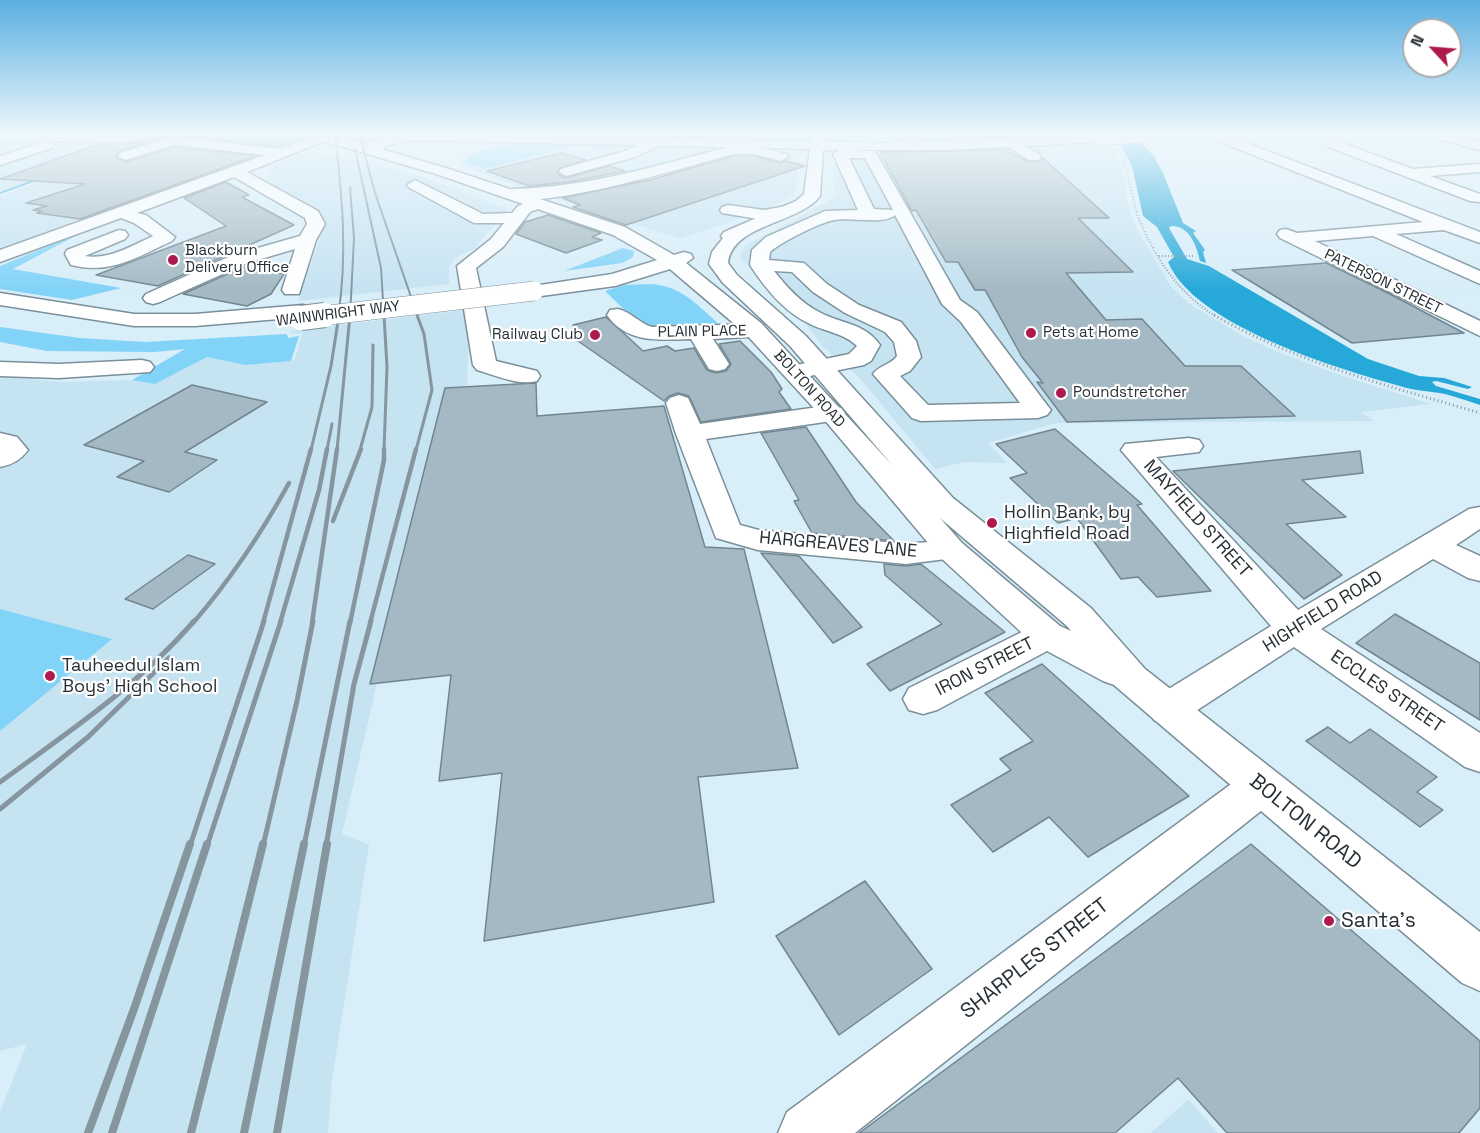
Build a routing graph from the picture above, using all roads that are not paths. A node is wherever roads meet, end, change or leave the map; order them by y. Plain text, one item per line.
1 (196, 186) edge
2 (259, 186) edge
3 (416, 186) edge
4 (503, 186) edge
5 (596, 186) edge
6 (814, 186) edge
7 (855, 186) edge
8 (888, 186) edge
9 (1350, 186) edge
10 (1444, 186) edge
11 (576, 191) junction
12 (512, 194) junction
13 (1478, 198) edge
14 (1395, 203) junction
15 (537, 204) junction
16 (1363, 204) dead end
17 (560, 211) junction
18 (786, 211) junction
19 (121, 213) junction
20 (868, 214) junction
21 (904, 214) junction
22 (517, 218) junction
23 (1446, 225) junction
24 (152, 227) dead end
25 (742, 228) junction
26 (1417, 228) junction
27 (619, 231) junction
28 (1375, 232) junction
29 (1480, 238) edge
30 (307, 240) junction
31 (650, 249) junction
32 (0, 256) edge
33 (1480, 257) edge
34 (672, 265) junction
35 (759, 265) junction
36 (607, 276) junction
37 (1480, 278) edge
38 (730, 279) junction
39 (292, 290) dead end
40 (153, 298) dead end
41 (0, 299) edge
42 (0, 314) edge
43 (302, 315) junction
44 (618, 315) dead end
45 (745, 322) junction
46 (1480, 329) edge
47 (698, 333) junction
48 (717, 364) dead end
49 (142, 367) dead end
50 (0, 369) edge
51 (808, 369) junction
52 (528, 376) dead end
53 (679, 403) dead end
54 (832, 413) junction
55 (689, 434) junction
56 (0, 441) edge
57 (1189, 446) dead end
58 (0, 459) edge
59 (1480, 516) edge
60 (1431, 545) junction
61 (951, 550) junction
62 (1480, 570) edge
63 (1294, 629) junction
64 (1047, 635) junction
65 (1131, 679) junction
66 (923, 699) dead end
67 (1168, 710) junction
68 (1480, 755) edge
69 (1261, 786) junction
70 (1480, 965) edge
71 (808, 1133) edge

1 - 19 main road
2 - 30 main road
3 - 22 main road
4 - 12 main road, BOLTON ROAD
5 - 11 main road
6 - 18 main road
7 - 20 main road
8 - 21 main road
9 - 14 main road
10 - 13 main road
11 - 12 main road
11 - 17 main road
12 - 15 main road, BOLTON ROAD
13 - 14 main road
14 - 23 main road
15 - 17 main road, BOLTON ROAD
15 - 22 main road
16 - 26 main road
17 - 27 main road, BOLTON ROAD
18 - 25 main road
18 - 25 main road
19 - 24 main road
19 - 32 main road
20 - 21 main road
20 - 35 main road
21 - 35 main road
22 - 52 main road
23 - 26 main road
23 - 29 main road
25 - 27 main road
25 - 34 main road, WAINWRIGHT WAY
25 - 38 main road, BOLTON ROAD
26 - 28 main road
26 - 33 main road
27 - 31 main road, BOLTON ROAD
28 - 37 main road
28 - 46 main road, PATERSON STREET
30 - 39 main road
30 - 40 main road
31 - 34 main road, BOLTON ROAD
31 - 36 main road, WAINWRIGHT WAY
34 - 36 main road, WAINWRIGHT WAY
34 - 38 main road
34 - 45 main road, BOLTON ROAD
35 - 51 main road
36 - 43 main road, WAINWRIGHT WAY, bridge
36 - 45 main road
38 - 51 main road, BOLTON ROAD
41 - 43 main road, WAINWRIGHT WAY
42 - 43 main road, WAINWRIGHT WAY
44 - 47 main road, PLAIN PLACE
45 - 47 main road, PLAIN PLACE
45 - 51 main road, BOLTON ROAD
47 - 48 main road
49 - 50 main road
51 - 54 main road, BOLTON ROAD
51 - 65 main road, BOLTON ROAD
53 - 55 main road
54 - 55 main road
54 - 61 main road, BOLTON ROAD
55 - 61 main road, HARGREAVES LANE
56 - 58 main road
57 - 63 main road, MAYFIELD STREET
59 - 60 main road, HIGHFIELD ROAD
60 - 62 main road
60 - 63 main road, HIGHFIELD ROAD
61 - 64 main road, BOLTON ROAD
63 - 67 main road, HIGHFIELD ROAD
63 - 68 main road, ECCLES STREET
64 - 65 main road, BOLTON ROAD
64 - 66 main road, IRON STREET
65 - 67 main road, BOLTON ROAD
67 - 69 main road, BOLTON ROAD
69 - 70 main road, BOLTON ROAD
69 - 71 main road, SHARPLES STREET

